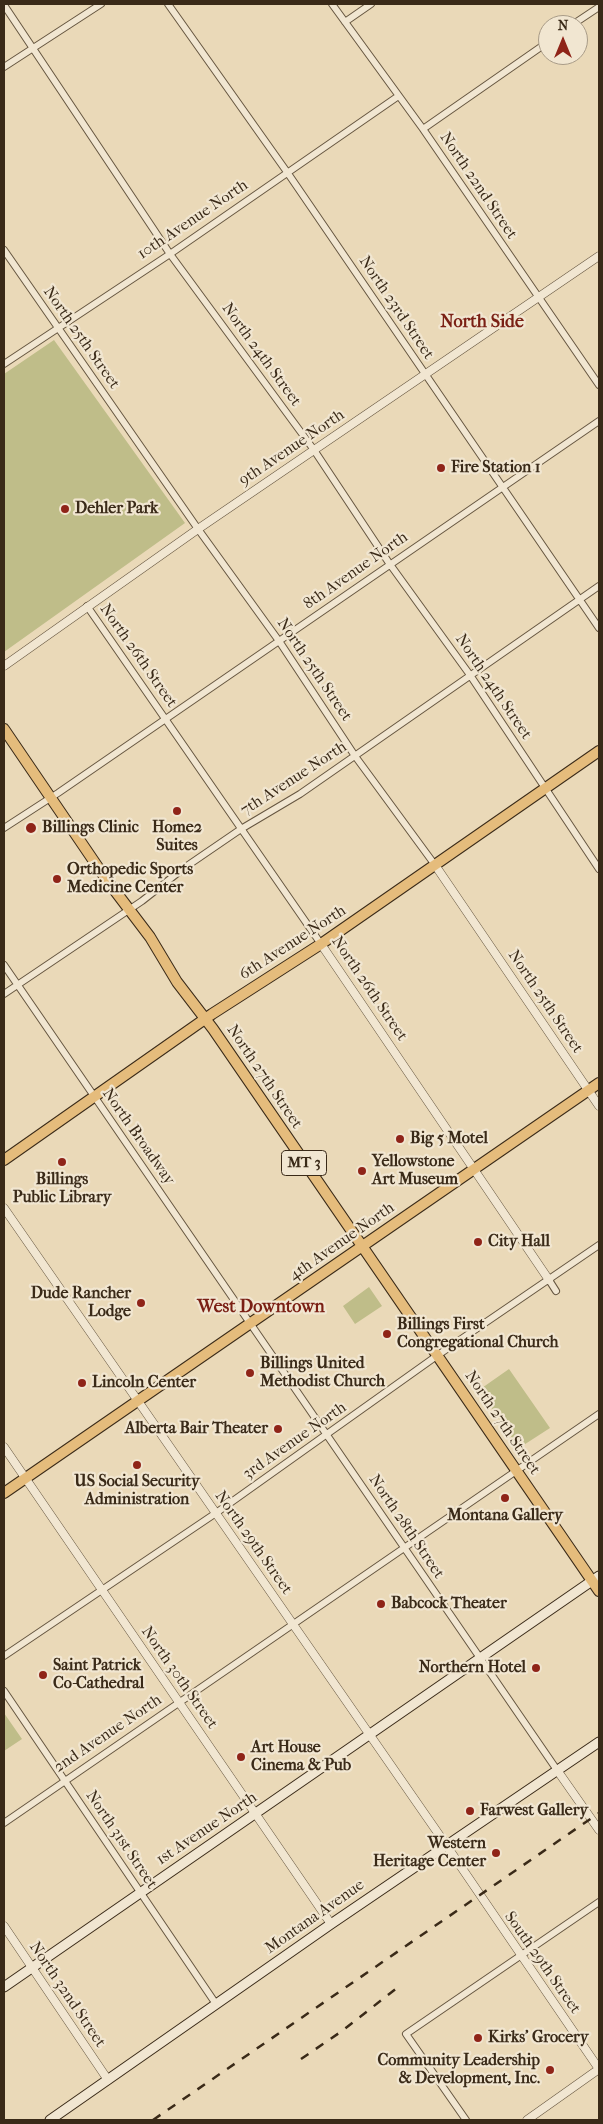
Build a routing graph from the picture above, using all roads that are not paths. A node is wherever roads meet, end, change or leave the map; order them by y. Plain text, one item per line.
1 (101, 4) edge
2 (168, 4) edge
3 (332, 4) edge
4 (371, 4) edge
5 (4, 5) edge
6 (599, 7) edge
7 (587, 15) edge
8 (345, 22) junction
9 (33, 47) junction
10 (538, 49) edge
11 (4, 67) edge
12 (397, 97) junction
13 (423, 129) junction
14 (287, 172) junction
15 (4, 250) edge
16 (170, 254) junction
17 (599, 256) edge
18 (537, 296) junction
19 (56, 328) junction
20 (4, 364) edge
21 (424, 374) junction
22 (599, 385) edge
23 (599, 421) edge
24 (314, 450) junction
25 (502, 487) junction
26 (198, 529) junction
27 (389, 563) junction
28 (599, 586) edge
29 (580, 599) junction
30 (87, 606) junction
31 (599, 628) edge
32 (279, 641) junction
33 (4, 666) edge
34 (470, 675) junction
35 (166, 719) junction
36 (4, 729) edge
37 (599, 751) edge
38 (355, 756) junction
39 (545, 788) junction
40 (50, 797) junction
41 (4, 828) edge
42 (241, 829) junction
43 (435, 865) junction
44 (599, 869) edge
45 (129, 909) junction
46 (321, 944) junction
47 (4, 966) edge
48 (17, 985) junction
49 (4, 994) edge
50 (205, 1019) junction
51 (599, 1083) edge
52 (588, 1091) junction
53 (93, 1098) junction
54 (599, 1106) edge
55 (4, 1160) edge
56 (474, 1170) junction
57 (4, 1208) edge
58 (599, 1245) edge
59 (363, 1247) junction
60 (549, 1280) junction
61 (556, 1291) dead end
62 (252, 1323) junction
63 (438, 1355) junction
64 (139, 1402) junction
65 (599, 1414) edge
66 (328, 1435) junction
67 (4, 1447) edge
68 (516, 1472) junction
69 (25, 1479) junction
70 (4, 1493) edge
71 (216, 1513) junction
72 (402, 1547) junction
73 (596, 1579) edge
74 (102, 1590) junction
75 (599, 1591) edge
76 (293, 1624) junction
77 (4, 1656) edge
78 (480, 1658) junction
79 (4, 1691) edge
80 (179, 1703) junction
81 (370, 1735) junction
82 (599, 1742) edge
83 (558, 1770) junction
84 (64, 1780) junction
85 (256, 1814) junction
86 (4, 1823) edge
87 (599, 1830) edge
88 (446, 1845) junction
89 (141, 1892) junction
90 (479, 1896) joint
91 (599, 1902) edge
92 (331, 1924) junction
93 (4, 1926) edge
94 (520, 1956) junction
95 (32, 1968) junction
96 (4, 1987) edge
97 (216, 2004) junction
98 (599, 2069) edge
99 (108, 2080) junction
100 (50, 2120) edge
101 (466, 2120) edge
102 (526, 2120) edge

1 - 9 street
2 - 14 street, North 23rd Street
3 - 8 street, North 22nd Street
4 - 8 street
5 - 9 street, North 24th Street
6 - 7 street
8 - 12 street, North 22nd Street
9 - 11 street
9 - 16 street, North 24th Street
10 - 13 street
12 - 13 street, North 22nd Street
12 - 14 street, 10th Avenue North
13 - 18 street, North 22nd Street
14 - 16 street, 10th Avenue North
14 - 21 street, North 23rd Street
15 - 19 street, North 25th Street
16 - 19 street, 10th Avenue North
16 - 24 street, North 24th Street
17 - 18 street, 9th Avenue North
18 - 21 street, 9th Avenue North
18 - 22 street, North 22nd Street
19 - 20 street, 10th Avenue North
19 - 26 street, North 25th Street
21 - 24 street, 9th Avenue North
21 - 25 street, North 23rd Street
23 - 25 street, 8th Avenue North
24 - 26 street, 9th Avenue North
24 - 27 street, North 24th Street
25 - 27 street, 8th Avenue North
25 - 29 street, North 23rd Street
26 - 30 street, 9th Avenue North
26 - 32 street, North 25th Street
27 - 32 street, 8th Avenue North
27 - 34 street, North 24th Street
28 - 29 street, 7th Avenue North
29 - 31 street, North 23rd Street
29 - 34 street, 7th Avenue North
30 - 33 street, 9th Avenue North
30 - 35 street, North 26th Street
32 - 35 street, 8th Avenue North
32 - 38 street, North 25th Street
34 - 38 street, 7th Avenue North
34 - 39 street, North 24th Street
35 - 40 street, 8th Avenue North
35 - 42 street, North 26th Street
36 - 40 main road, North 27th Street / MT 3
37 - 39 main road, 6th Avenue North
38 - 42 street, 7th Avenue North
38 - 43 street, North 25th Street
39 - 43 main road, 6th Avenue North
39 - 44 street, North 24th Street
40 - 41 street, 8th Avenue North
40 - 45 main road, North 27th Street / MT 3
42 - 45 street, 7th Avenue North
42 - 46 street, North 26th Street
43 - 46 main road, 6th Avenue North
43 - 52 street, North 25th Street
45 - 48 street, 7th Avenue North
45 - 50 main road, North 27th Street / MT 3
46 - 50 main road, 6th Avenue North
46 - 56 street, North 26th Street
47 - 48 street, North Broadway
48 - 49 street, 7th Avenue North
48 - 53 street, North Broadway
50 - 53 main road, 6th Avenue North
50 - 59 main road, North 27th Street / MT 3
51 - 52 main road, 4th Avenue North
52 - 54 street, North 25th Street
52 - 56 main road, 4th Avenue North
53 - 55 main road, 6th Avenue North
53 - 62 street, North Broadway
56 - 59 main road, 4th Avenue North
56 - 60 street, North 26th Street
57 - 64 street, North 29th Street
58 - 60 street, 3rd Avenue North
59 - 62 main road, 4th Avenue North
59 - 63 main road, North 27th Street / MT 3
60 - 61 street, North 26th Street
60 - 63 street, 3rd Avenue North
62 - 64 main road, 4th Avenue North
62 - 66 street, North 28th Street
63 - 66 street, 3rd Avenue North
63 - 68 main road, North 27th Street / MT 3
64 - 69 main road, 4th Avenue North
64 - 71 street, North 29th Street
65 - 68 street, 2nd Avenue North
66 - 71 street, 3rd Avenue North
66 - 72 street, North 28th Street
67 - 69 street, North 30th Street
68 - 72 street, 2nd Avenue North
68 - 73 main road, North 27th Street / MT 3
69 - 70 main road, 4th Avenue North
69 - 74 street, North 30th Street
71 - 74 street, 3rd Avenue North
71 - 76 street, North 29th Street
72 - 76 street, 2nd Avenue North
72 - 78 street, North 28th Street
73 - 75 main road, North 27th Street / MT 3
73 - 78 main road, 1st Avenue North
74 - 77 street, 3rd Avenue North
74 - 80 street, North 30th Street
76 - 80 street, 2nd Avenue North
76 - 81 street, North 29th Street
78 - 81 main road, 1st Avenue North
78 - 83 street, North 28th Street
79 - 84 street, North 31st Street
80 - 84 street, 2nd Avenue North
80 - 85 street, North 30th Street
81 - 85 main road, 1st Avenue North
81 - 88 street, North 29th Street
82 - 83 main road, Montana Avenue
83 - 87 street, North 28th Street
83 - 88 main road, Montana Avenue
84 - 86 street, 2nd Avenue North
84 - 89 street, North 31st Street
85 - 89 main road, 1st Avenue North
85 - 92 street, North 30th Street
88 - 90 street, North 29th Street
88 - 92 main road, Montana Avenue
89 - 95 main road, 1st Avenue North
89 - 97 street, North 31st Street
90 - 94 street, South 29th Street
91 - 94 street
92 - 97 main road, Montana Avenue
93 - 95 street, North 32nd Street
94 - 98 street, South 29th Street
94 - 101 street
95 - 96 main road, 1st Avenue North
95 - 99 street, North 32nd Street
97 - 99 main road, Montana Avenue
98 - 102 street
99 - 100 main road, Montana Avenue

